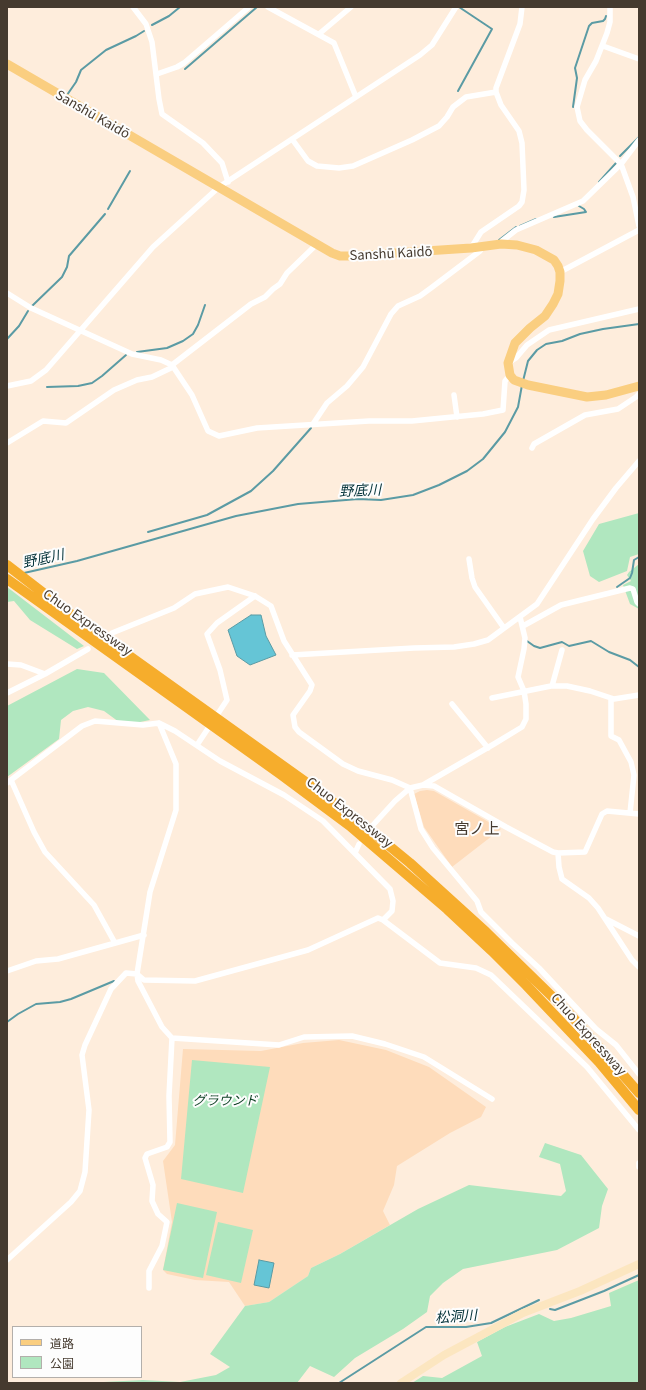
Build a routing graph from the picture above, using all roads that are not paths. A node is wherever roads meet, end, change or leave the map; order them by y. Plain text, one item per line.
1 (133, 7) edge
2 (249, 7) edge
3 (268, 7) edge
4 (351, 7) edge
5 (456, 7) edge
6 (522, 7) edge
7 (610, 7) edge
8 (319, 34) junction
9 (603, 46) junction
10 (639, 59) edge
11 (7, 64) edge
12 (157, 74) junction
13 (496, 92) junction
14 (356, 97) junction
15 (292, 139) junction
16 (639, 140) edge
17 (621, 164) junction
18 (228, 182) junction
19 (218, 187) junction
20 (639, 226) edge
21 (639, 230) edge
22 (317, 244) junction
23 (501, 244) junction
24 (482, 247) junction
25 (471, 248) junction
26 (560, 272) junction
27 (7, 293) edge
28 (639, 309) edge
29 (81, 330) junction
30 (508, 363) junction
31 (172, 366) junction
32 (512, 377) junction
33 (7, 386) edge
34 (639, 386) edge
35 (639, 394) edge
36 (454, 395) dead end
37 (457, 417) junction
38 (313, 424) junction
39 (7, 443) edge
40 (532, 448) dead end
41 (639, 462) edge
42 (469, 559) dead end
43 (7, 566) edge
44 (7, 579) edge
45 (255, 596) junction
46 (639, 604) edge
47 (520, 617) junction
48 (522, 626) junction
49 (504, 628) junction
50 (112, 633) dead end
51 (88, 649) dead end
52 (562, 650) dead end
53 (292, 655) junction
54 (7, 664) edge
55 (46, 674) junction
56 (552, 686) junction
57 (524, 691) junction
58 (7, 693) edge
59 (639, 695) edge
60 (492, 698) dead end
61 (611, 698) junction
62 (452, 704) dead end
63 (159, 723) junction
64 (197, 745) junction
65 (488, 748) junction
66 (9, 781) edge
67 (423, 784) junction
68 (410, 788) junction
69 (630, 813) junction
70 (639, 814) edge
71 (373, 825) dead end
72 (359, 844) dead end
73 (356, 853) junction
74 (558, 853) junction
75 (606, 919) junction
76 (383, 920) junction
77 (144, 935) junction
78 (639, 936) edge
79 (115, 942) junction
80 (639, 967) edge
81 (7, 971) edge
82 (138, 974) junction
83 (172, 1038) junction
84 (639, 1074) edge
85 (639, 1093) edge
86 (492, 1099) dead end
87 (639, 1110) edge
88 (639, 1130) edge
89 (639, 1163) edge
90 (639, 1167) edge
91 (7, 1260) edge
92 (639, 1264) edge
93 (149, 1288) dead end
94 (401, 1383) edge

1 - 12 street
2 - 12 street
3 - 8 street
4 - 8 street
5 - 14 street
6 - 13 street
7 - 9 street
8 - 14 street
9 - 10 street
9 - 17 street
11 - 19 main road, Sanshū Kaidō
12 - 18 street
13 - 15 street
13 - 25 street
14 - 15 street
15 - 18 street
16 - 17 street
17 - 20 street
17 - 23 street
18 - 19 street
19 - 22 main road, Sanshū Kaidō
19 - 29 street
21 - 26 street
22 - 25 main road, Sanshū Kaidō
22 - 31 street
23 - 24 main road, Sanshū Kaidō
23 - 26 main road, Sanshū Kaidō
24 - 25 main road, Sanshū Kaidō
24 - 38 street
26 - 30 main road
27 - 29 street
28 - 30 street
29 - 31 street
29 - 33 street
30 - 32 main road
31 - 38 street
31 - 39 street
32 - 34 main road
32 - 37 street
35 - 40 street
36 - 37 street
37 - 38 street
41 - 47 street
42 - 49 street
43 - 85 highway, Chuo Expressway
44 - 87 highway, Chuo Expressway
45 - 50 street
45 - 53 street
45 - 64 street
46 - 48 street
47 - 48 street
47 - 49 street
48 - 57 street
49 - 53 street
51 - 55 street
52 - 56 street
53 - 68 street
54 - 55 street
55 - 58 street
56 - 57 street
56 - 61 street
57 - 60 street
57 - 65 street
59 - 61 street
61 - 69 street
62 - 65 street
63 - 64 street
63 - 66 street
63 - 77 street
64 - 73 street
65 - 67 street
66 - 79 street
67 - 68 street
67 - 74 street
68 - 71 street
68 - 84 street
69 - 70 street
69 - 74 street
72 - 73 street
73 - 76 street
74 - 75 street
75 - 78 street
75 - 80 street
76 - 82 street
76 - 88 street
77 - 79 street
77 - 82 street
79 - 81 street
82 - 83 street
82 - 91 street
83 - 86 street
83 - 93 street
89 - 90 street
92 - 94 street

